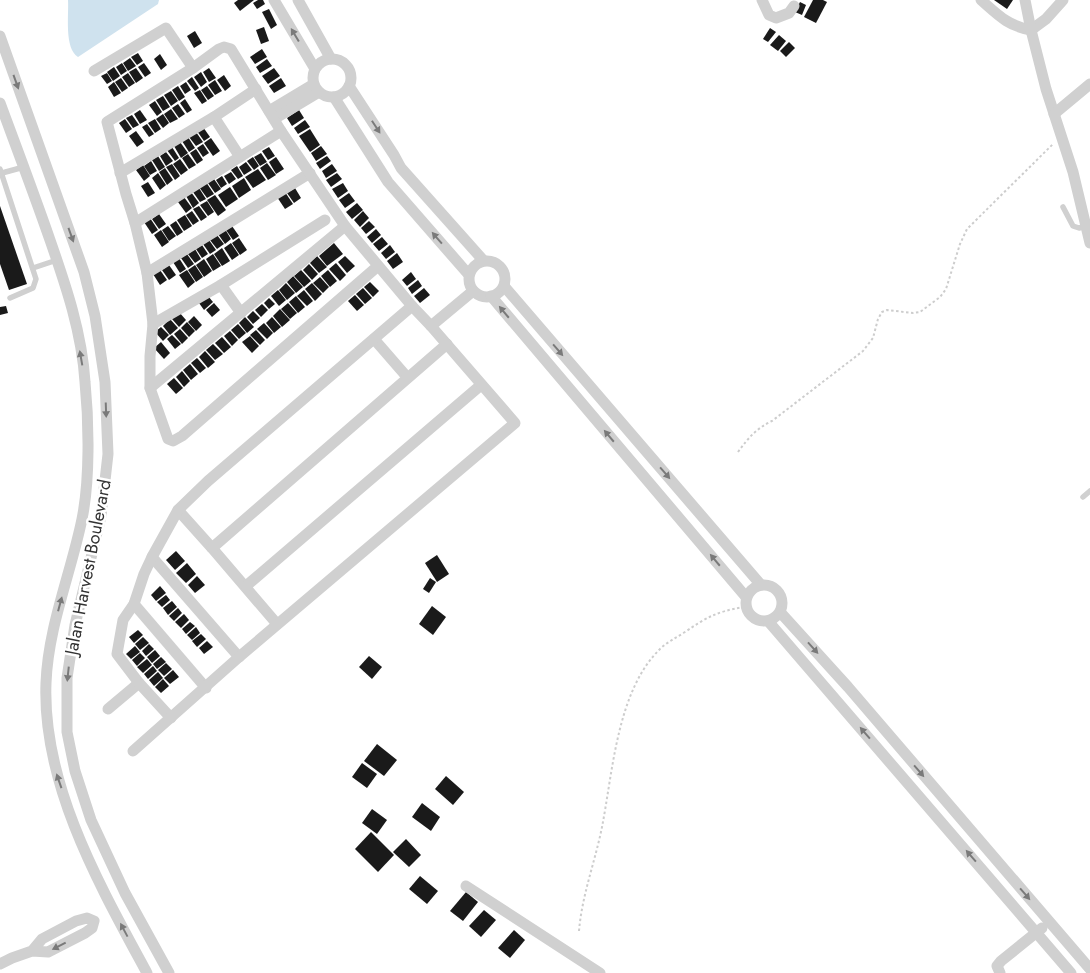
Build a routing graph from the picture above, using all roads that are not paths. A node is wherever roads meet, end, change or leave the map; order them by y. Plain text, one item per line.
1 (274, 0) edge
2 (298, 0) edge
3 (762, 0) edge
4 (981, 0) edge
5 (1025, 0) edge
6 (1064, 0) edge
7 (794, 6) dead end
8 (1031, 30) junction
9 (0, 36) edge
10 (331, 59) junction
11 (193, 68) junction
12 (316, 69) junction
13 (94, 71) dead end
14 (1090, 84) edge
15 (349, 86) junction
16 (317, 88) junction
17 (256, 89) junction
18 (334, 97) junction
19 (0, 103) edge
20 (1054, 114) junction
21 (272, 115) junction
22 (214, 117) junction
23 (281, 131) junction
24 (240, 157) junction
25 (24, 167) junction
26 (1, 171) edge
27 (120, 173) junction
28 (310, 173) junction
29 (1063, 207) dead end
30 (325, 220) dead end
31 (135, 223) junction
32 (345, 226) junction
33 (1087, 226) junction
34 (1090, 243) edge
35 (56, 260) junction
36 (483, 260) junction
37 (378, 266) junction
38 (33, 268) junction
39 (147, 273) junction
40 (469, 274) junction
41 (220, 285) junction
42 (504, 286) junction
43 (473, 291) junction
44 (491, 296) junction
45 (10, 298) dead end
46 (412, 306) junction
47 (241, 314) junction
48 (153, 324) junction
49 (431, 326) junction
50 (374, 338) junction
51 (447, 344) junction
52 (407, 377) junction
53 (85, 381) junction
54 (105, 382) junction
55 (481, 385) junction
56 (150, 388) junction
57 (1090, 491) edge
58 (1083, 498) dead end
59 (178, 510) junction
60 (212, 548) junction
61 (152, 557) junction
62 (761, 585) junction
63 (246, 586) junction
64 (746, 602) junction
65 (134, 604) junction
66 (780, 612) junction
67 (768, 621) junction
68 (278, 624) junction
69 (240, 657) junction
70 (139, 683) junction
71 (206, 688) junction
72 (108, 709) dead end
73 (171, 718) junction
74 (67, 732) junction
75 (48, 734) junction
76 (133, 751) dead end
77 (466, 886) dead end
78 (113, 911) junction
79 (1049, 922) junction
80 (1037, 932) junction
81 (0, 964) edge
82 (1090, 969) edge
83 (147, 973) edge
84 (169, 973) edge
85 (600, 973) edge
86 (1000, 973) edge
87 (1071, 973) edge

12 -> 1 street
2 - 10 street
3 - 7 street
4 - 8 street
5 - 8 street
6 - 8 street
8 - 20 street
9 -> 54 street, Jalan Harvest Boulevard
10 - 12 street
10 - 15 street
11 - 13 street
11 - 17 street
11 - 27 street
12 - 16 street
14 - 20 street
15 - 18 street
15 -> 36 street
16 - 18 street
16 - 21 street
17 - 21 street
17 - 22 street
40 -> 18 street
19 - 25 street, Jalan Harvest Boulevard
20 - 33 street
21 - 23 street
22 - 24 street
22 - 27 street
23 - 24 street
23 - 28 street
24 - 31 street
25 - 26 lane
25 - 35 street, Jalan Harvest Boulevard
26 - 38 lane
27 - 31 street
28 - 32 street
28 - 39 street
29 - 33 lane
30 - 41 street
31 - 39 street
32 - 37 street
32 - 47 street
33 - 34 street
35 - 38 lane
53 -> 35 street, Jalan Harvest Boulevard
36 - 40 street
36 - 42 street
37 - 46 street
37 - 56 street
38 - 45 lane
39 - 48 street
40 - 43 street
41 - 47 street
41 - 48 street
42 - 44 street
42 -> 62 street
43 - 44 street
43 - 49 street
64 -> 44 street
46 - 49 street
46 - 50 street
47 - 56 street
48 - 56 street
49 - 51 street
50 - 52 street
50 - 59 street
51 - 52 street
51 - 55 street
52 - 60 street
53 - 54 street
75 -> 53 street, Jalan Harvest Boulevard
54 -> 74 street, Jalan Harvest Boulevard
55 - 63 street
55 - 68 street
57 - 58 lane
59 - 60 street
59 - 61 street
60 - 63 street
61 - 65 street
61 - 69 street
62 - 64 street
62 - 66 street
63 - 68 street
64 - 67 street
65 - 70 street
65 - 71 street
66 - 67 street
66 -> 79 street
80 -> 67 street
68 - 69 street
69 - 71 street
70 - 72 street
70 - 73 street
71 - 73 street
73 - 76 street
74 - 75 street
74 - 84 street, Jalan Harvest Boulevard
78 -> 75 street, Jalan Harvest Boulevard
77 - 85 street
78 - 81 street
83 -> 78 street, Jalan Harvest Boulevard
79 - 80 street
79 - 82 street
80 - 86 street
80 - 87 street

